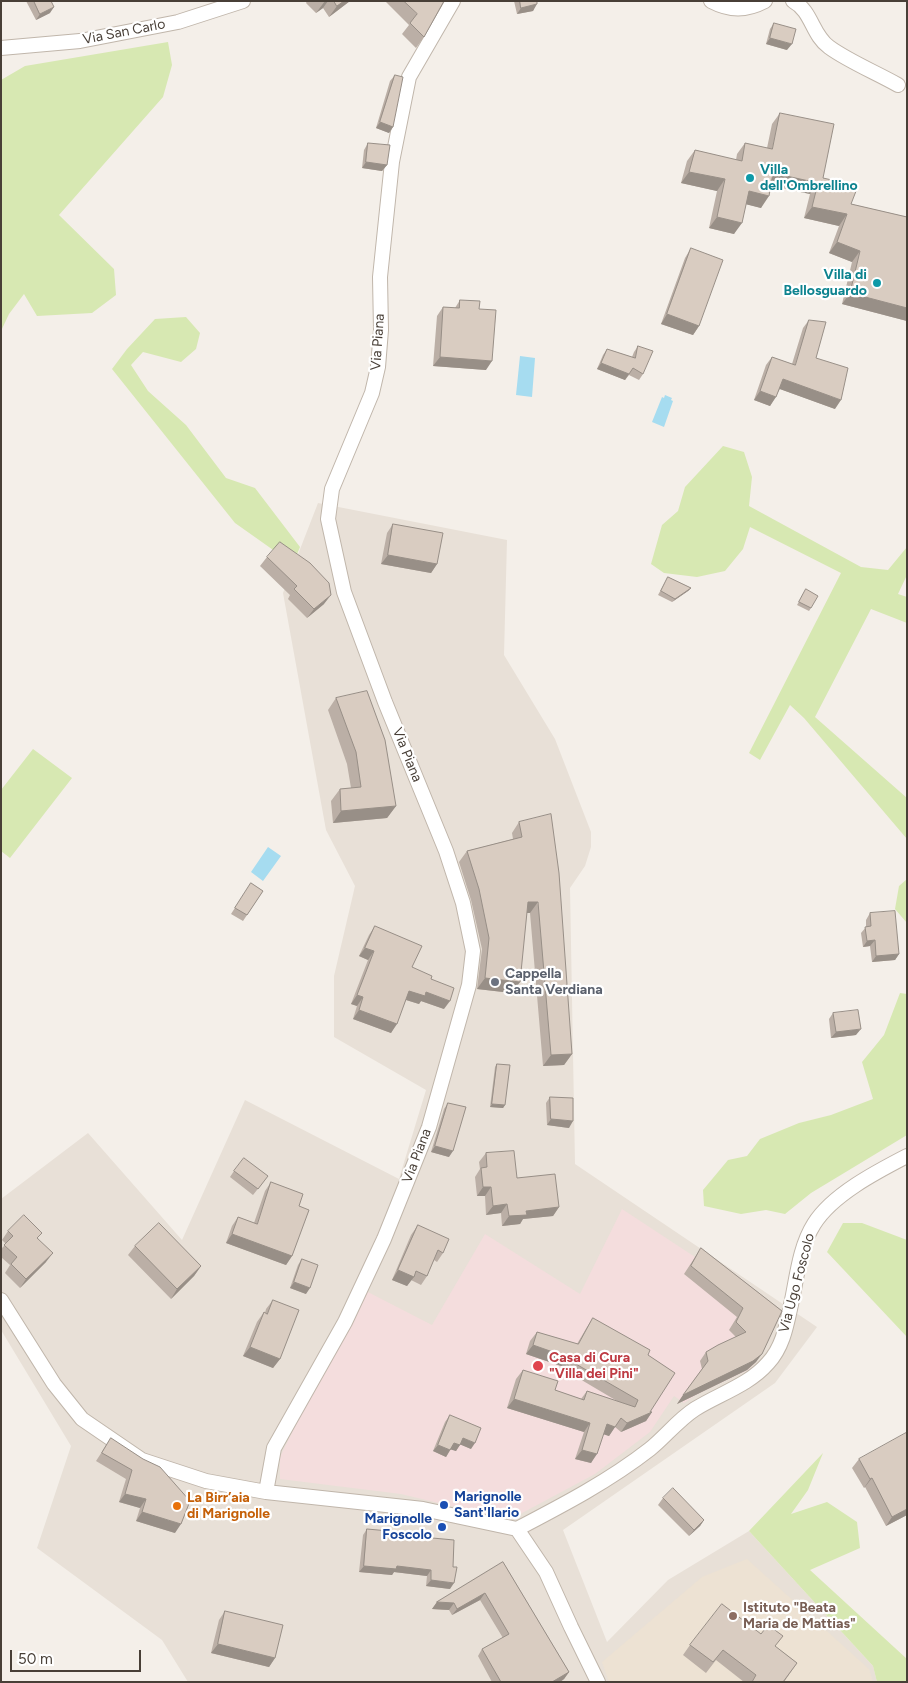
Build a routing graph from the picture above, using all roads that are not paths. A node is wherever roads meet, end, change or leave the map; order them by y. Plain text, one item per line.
1 (243, 1) edge
2 (453, 1) edge
3 (711, 1) edge
4 (764, 1) edge
5 (793, 1) edge
6 (1, 48) edge
7 (898, 85) dead end
8 (907, 1156) edge
9 (1, 1300) edge
10 (266, 1492) junction
11 (517, 1529) junction
12 (598, 1682) edge

1 - 6 street, Via San Carlo
2 - 10 street, Via Piana
3 - 4 street
5 - 7 street
8 - 11 street, Via Ugo Foscolo
9 - 10 street
10 - 11 street
11 - 12 street

